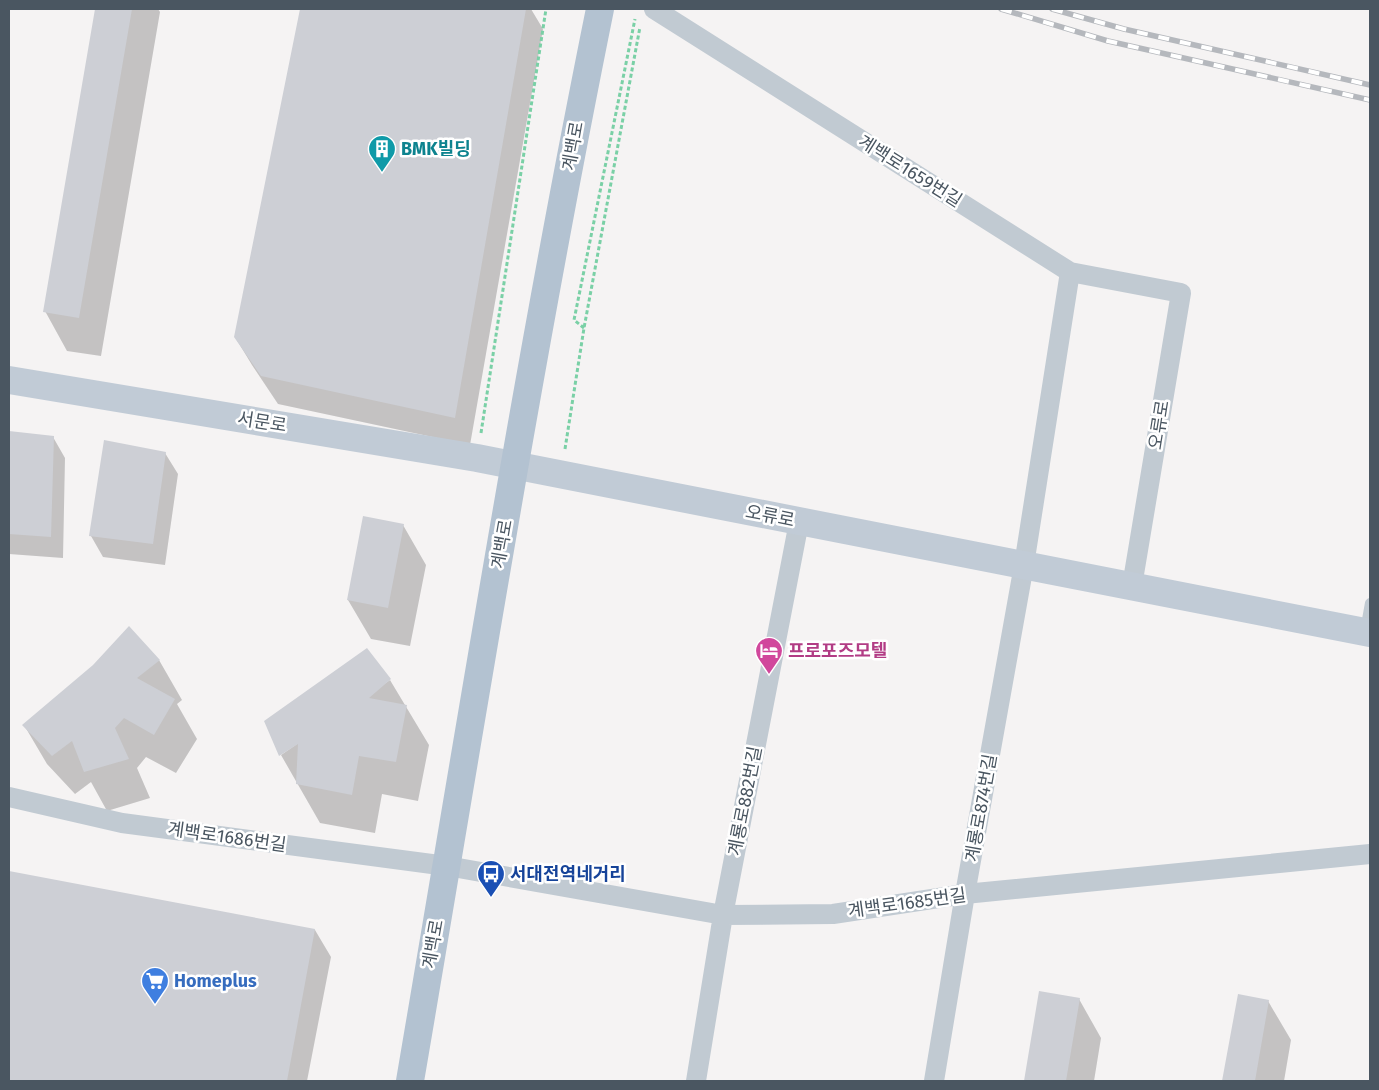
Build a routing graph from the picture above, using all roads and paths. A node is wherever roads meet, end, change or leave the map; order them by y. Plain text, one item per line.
1 (546, 9) edge
2 (600, 9) edge
3 (648, 14) edge
4 (635, 18) dead end
5 (1070, 272) junction
6 (1181, 293) joint
7 (584, 328) junction
8 (9, 380) edge
9 (477, 458) junction
10 (515, 466) junction
11 (561, 476) junction
12 (799, 522) junction
13 (1024, 566) junction
14 (1132, 586) junction
15 (1370, 603) edge
16 (1367, 632) edge
17 (9, 797) edge
18 (1370, 854) edge
19 (447, 866) junction
20 (965, 894) junction
21 (723, 915) junction
22 (410, 1081) edge
23 (696, 1081) edge
24 (934, 1081) edge

1 - 9 path
2 - 10 main road, 계백로
3 - 5 street, 계백로1659번길
3 - 7 path
4 - 7 path
5 - 6 street, 계백로1659번길
5 - 13 street
6 - 14 street, 오류로
7 - 11 path
8 - 9 street, 서문로
9 - 10 street, 서문로
10 - 11 street, 오류로
10 - 19 main road, 계백로
11 - 12 street, 오류로
12 - 13 street, 오류로
12 - 21 street, 계룡로882번길
13 - 14 street, 오류로
13 - 20 street, 계룡로874번길
14 - 16 street, 오류로
15 - 16 lane
17 - 19 street, 계백로1686번길
18 - 20 street, 계백로1685번길
19 - 21 street, 계백로1685번길
19 - 22 main road, 계백로
20 - 21 street, 계백로1685번길
20 - 24 street, 계룡로874번길
21 - 23 street, 계룡로882번길

